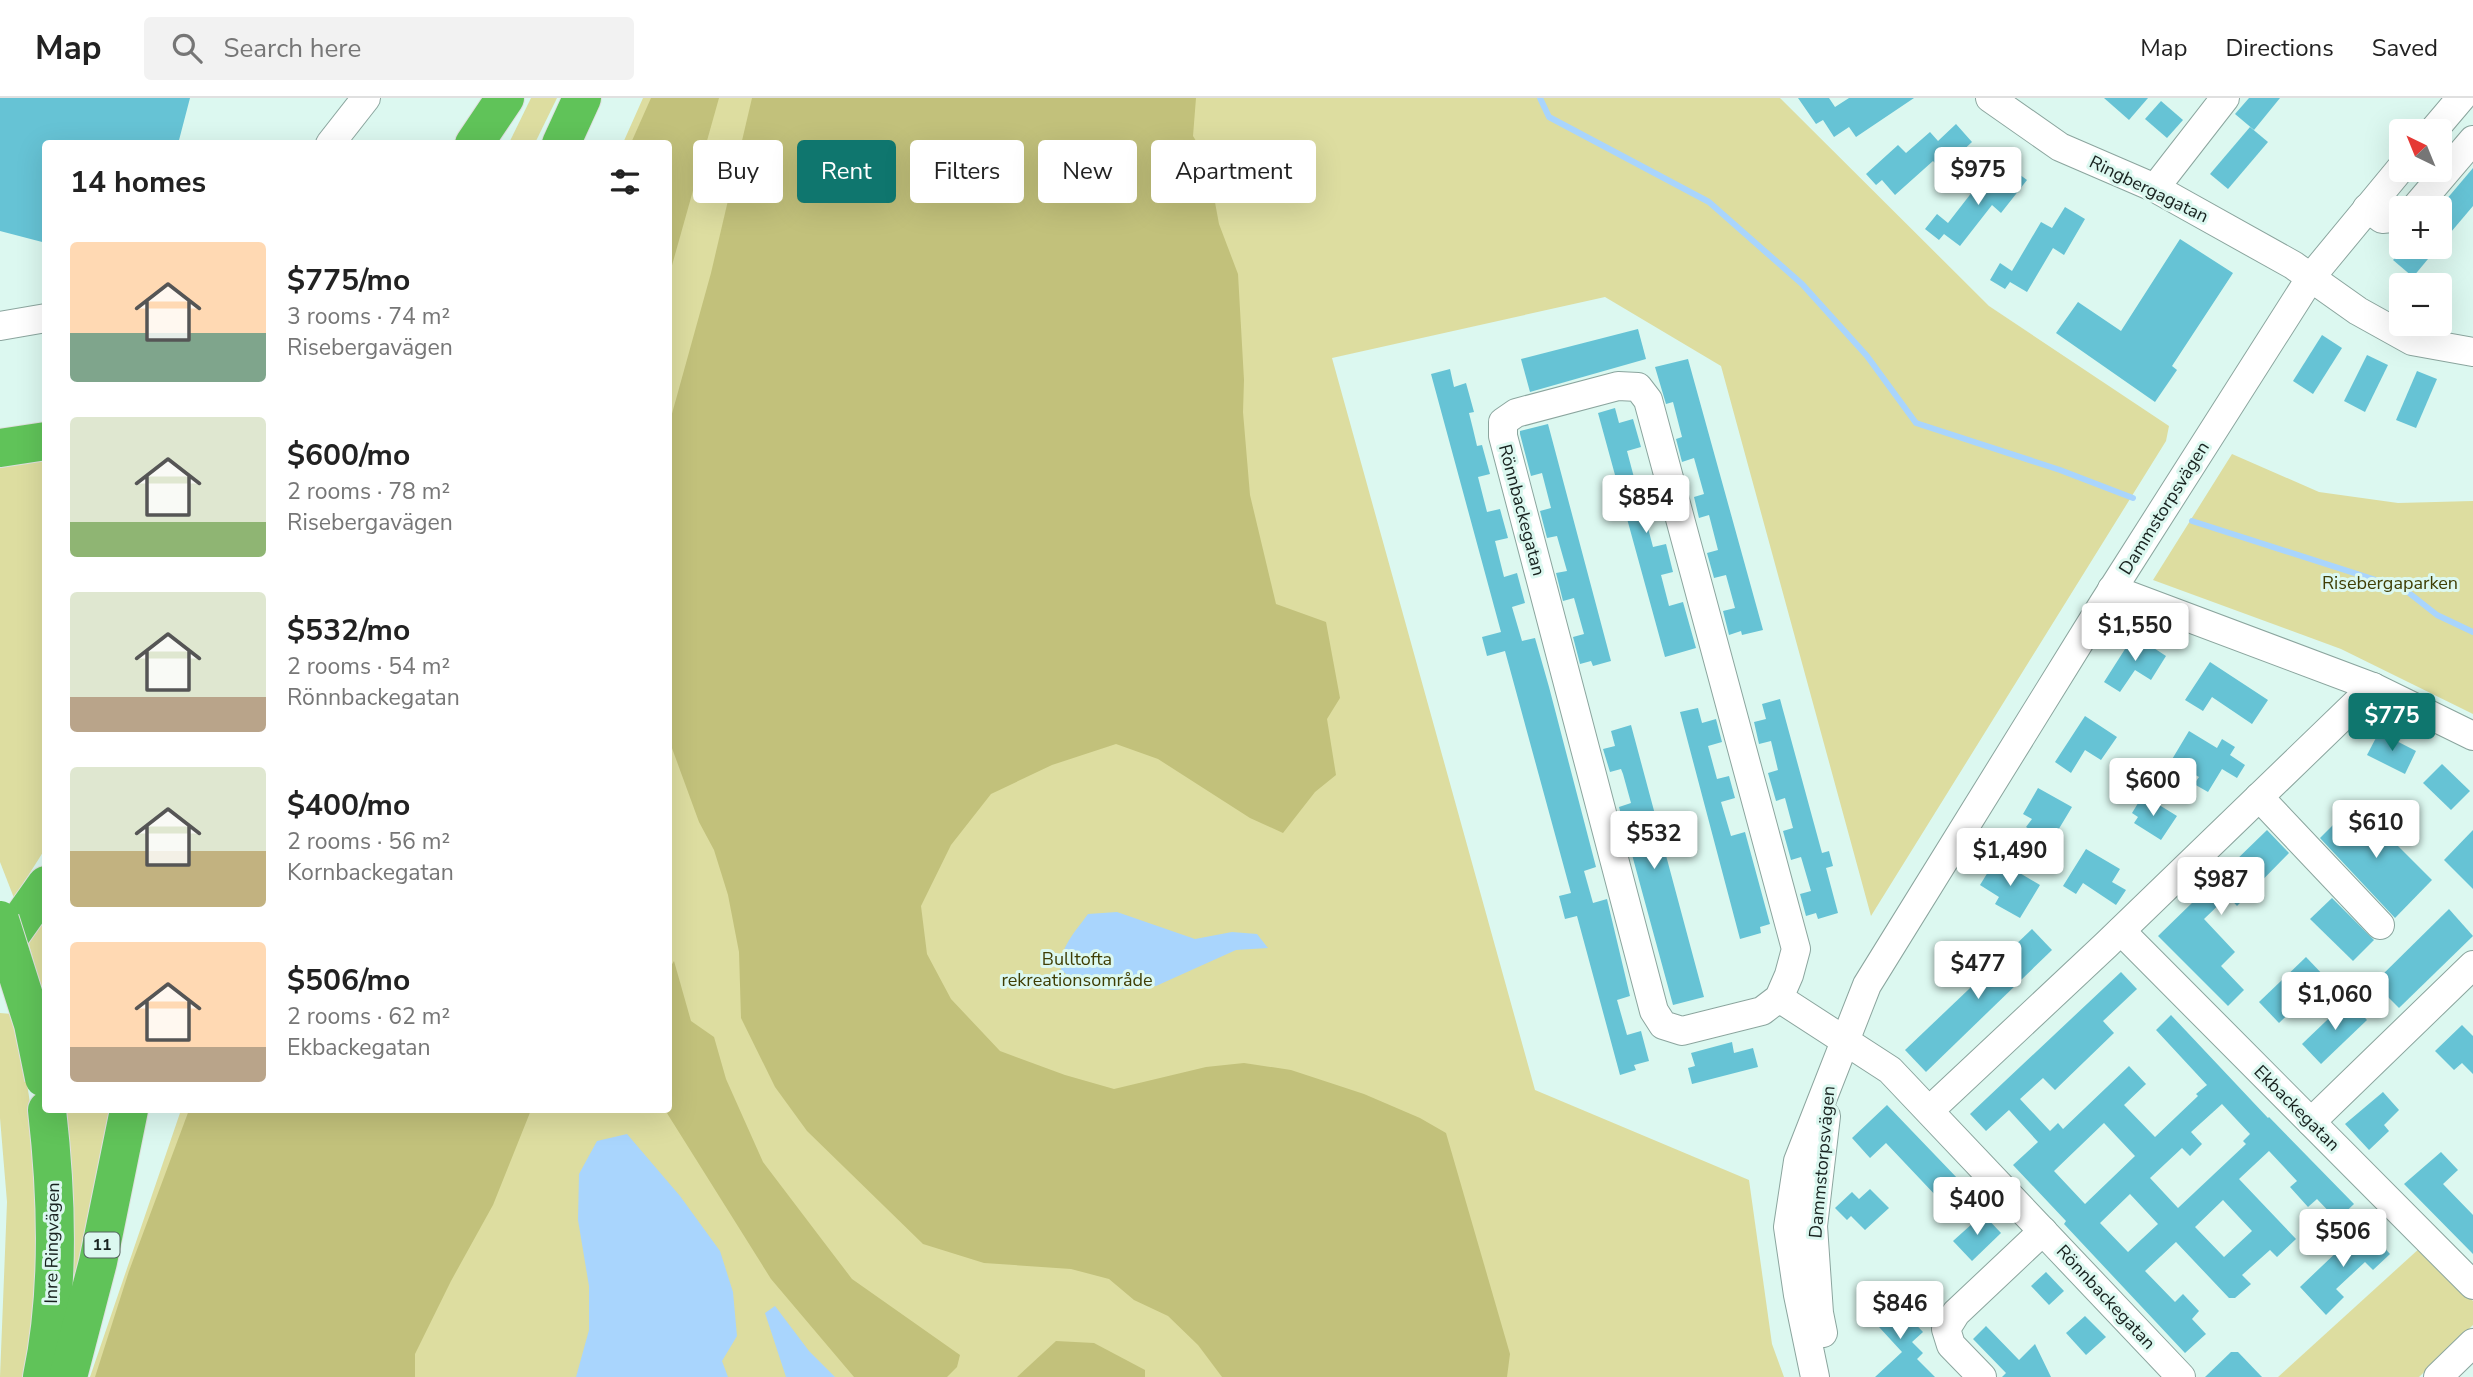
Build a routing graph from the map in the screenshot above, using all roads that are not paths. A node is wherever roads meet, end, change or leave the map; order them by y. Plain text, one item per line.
1 (366, 98) edge
2 (505, 98) edge
3 (517, 98) edge
4 (582, 98) edge
5 (596, 98) edge
6 (1990, 98) edge
7 (2225, 98) edge
8 (2461, 98) edge
9 (2443, 119) edge
10 (333, 140) edge
11 (477, 140) edge
12 (497, 140) edge
13 (563, 140) edge
14 (580, 140) edge
15 (2473, 140) edge
16 (2389, 182) edge
17 (2155, 188) junction
18 (2425, 196) edge
19 (2367, 208) junction
20 (2389, 218) edge
21 (2311, 277) junction
22 (42, 319) edge
23 (0, 326) edge
24 (2473, 352) edge
25 (42, 442) edge
26 (0, 448) edge
27 (2112, 589) junction
28 (2372, 687) junction
29 (2473, 736) edge
30 (2259, 797) junction
31 (42, 891) edge
32 (0, 920) edge
33 (2380, 925) dead end
34 (2121, 931) junction
35 (0, 950) edge
36 (2473, 965) edge
37 (1779, 998) junction
38 (0, 1001) edge
39 (42, 1004) edge
40 (1844, 1040) junction
41 (1830, 1073) junction
42 (42, 1076) edge
43 (1930, 1110) junction
44 (47, 1113) edge
45 (128, 1113) edge
46 (2311, 1122) junction
47 (2043, 1231) junction
48 (2473, 1285) edge
49 (2473, 1343) edge
50 (42, 1377) edge
51 (68, 1377) edge
52 (1815, 1377) edge
53 (1831, 1377) edge
54 (1982, 1377) edge
55 (2181, 1377) edge
56 (2438, 1377) edge

1 - 10 street
2 - 11 highway
3 - 12 highway
4 - 13 highway
5 - 14 highway
6 - 17 street, Ringbergagatan
7 - 17 street
8 - 9 street
15 - 18 street
16 - 19 street, Dammstorpsvägen
17 - 21 street, Ringbergagatan
19 - 20 street
19 - 21 street, Dammstorpsvägen
21 - 24 street, Ringbergagatan
21 - 27 street, Dammstorpsvägen
22 - 23 street
25 - 26 highway
27 - 28 street
27 - 40 street, Dammstorpsvägen
28 - 29 street
28 - 30 street
30 - 33 street
30 - 34 street
31 - 35 highway
32 - 42 highway, Inre Ringvägen, bridge
34 - 43 street
34 - 46 street, Ekbackegatan
36 - 46 street
37 - 37 street, Rönnbackegatan
37 - 40 street, Rönnbackegatan
38 - 39 highway
40 - 41 street, Dammstorpsvägen
40 - 43 street, Rönnbackegatan
41 - 52 street, Dammstorpsvägen
41 - 53 street, Dammstorpsvägen
43 - 47 street, Rönnbackegatan
44 - 50 highway, Inre Ringvägen
45 - 51 highway, 11
46 - 48 street, Ekbackegatan
47 - 54 street
47 - 55 street, Rönnbackegatan
49 - 56 street

